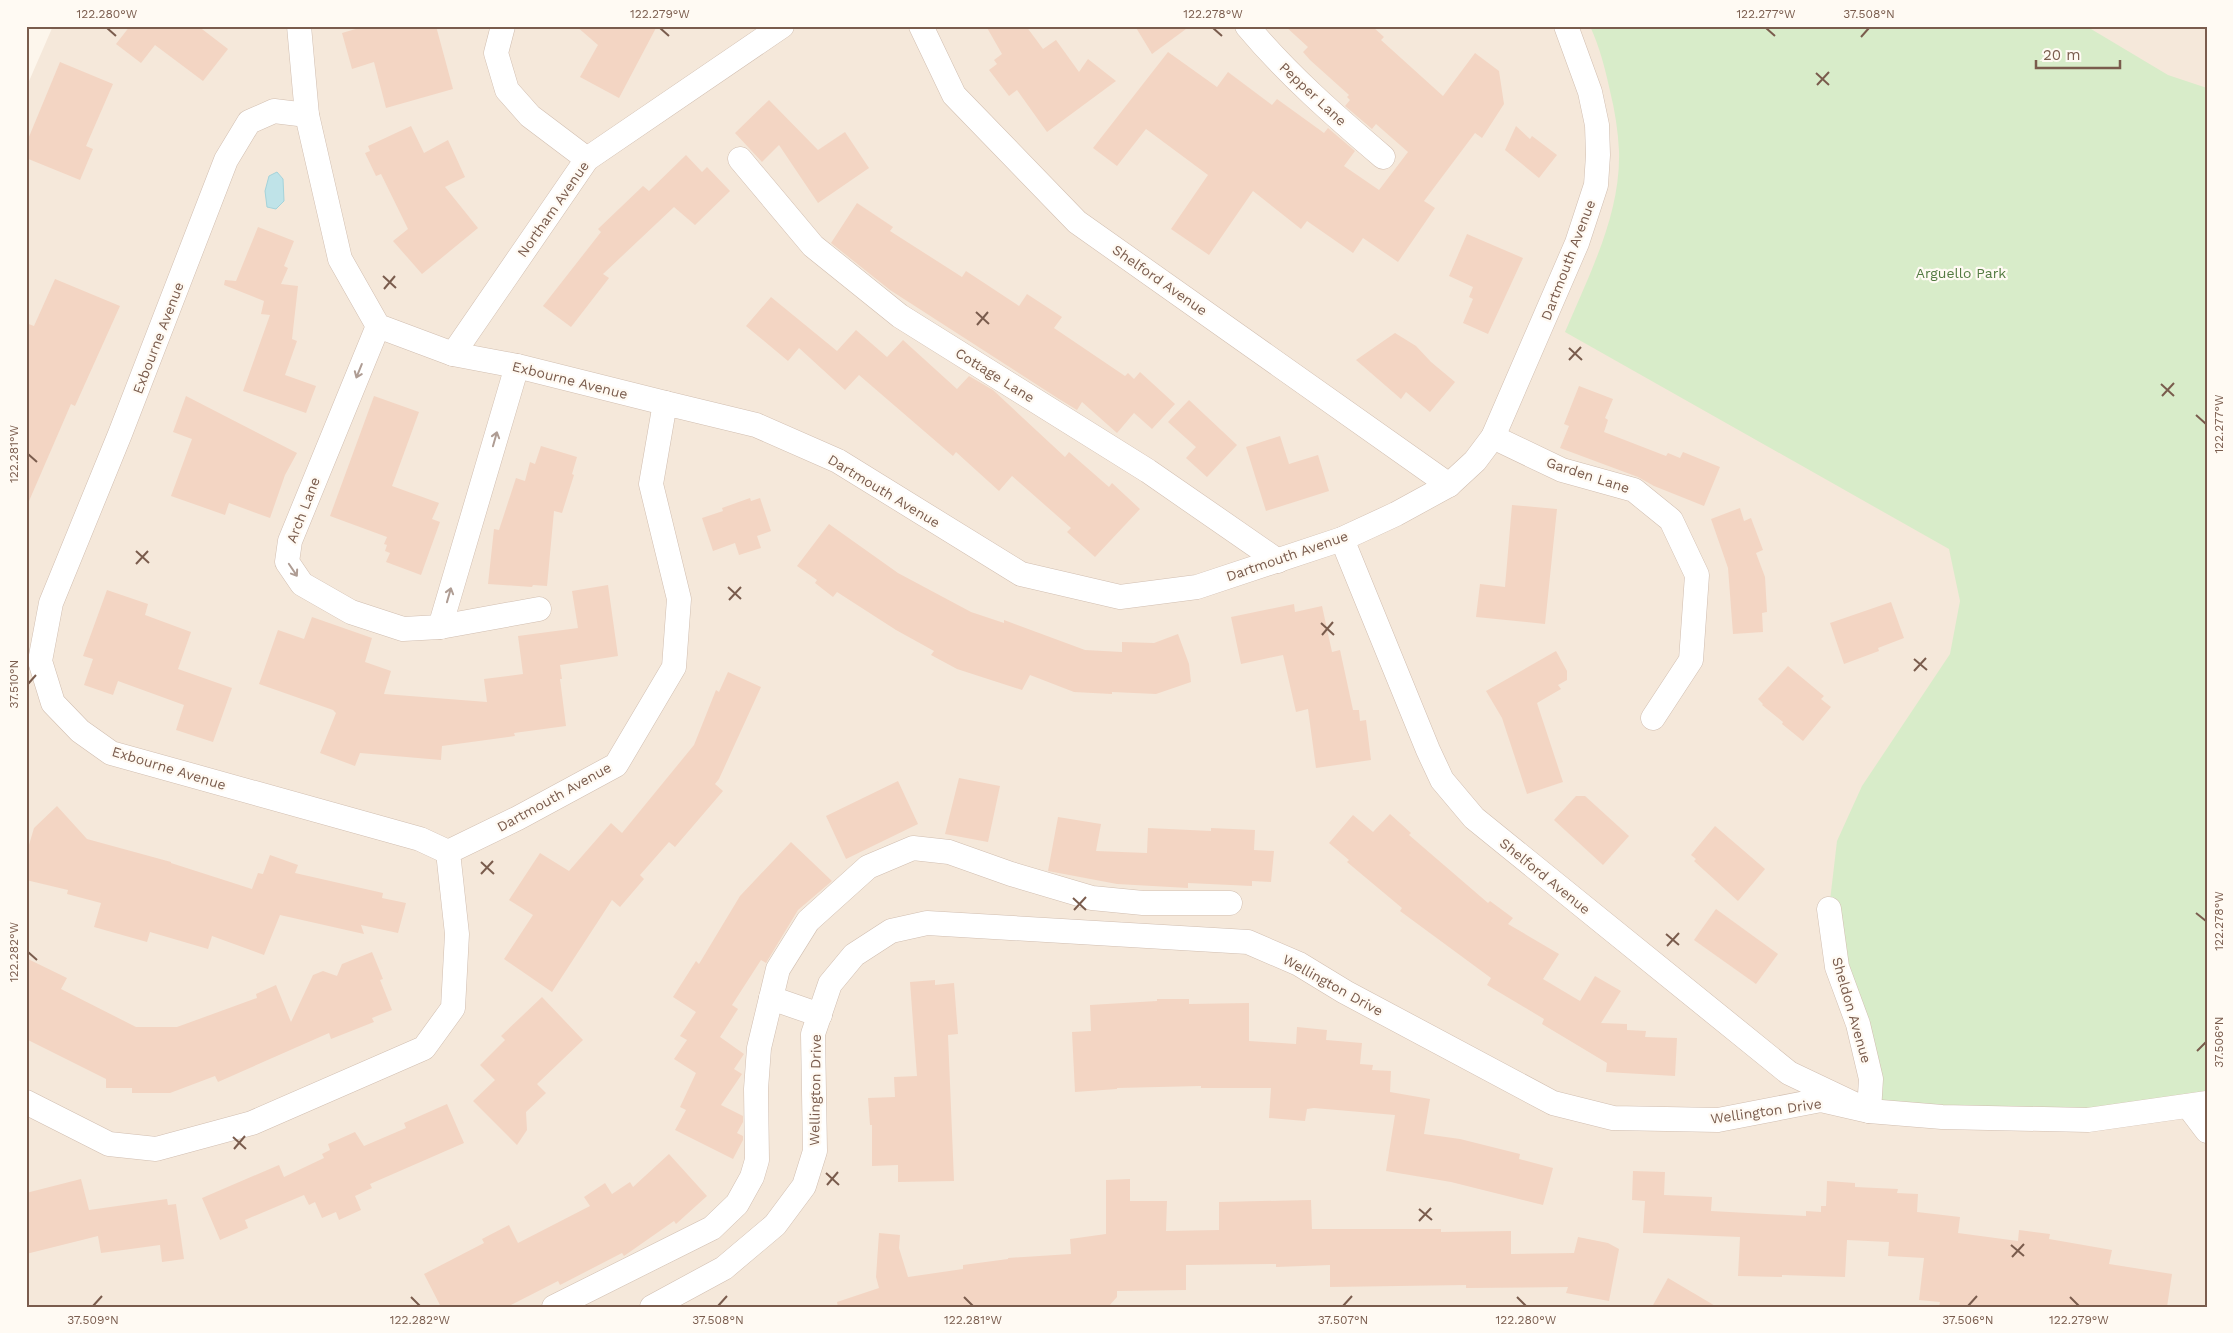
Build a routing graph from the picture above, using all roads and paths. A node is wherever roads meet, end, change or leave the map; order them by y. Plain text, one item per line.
1 (299, 26) edge
2 (503, 26) edge
3 (782, 26) edge
4 (921, 26) edge
5 (1247, 26) edge
6 (1566, 26) edge
7 (307, 115) junction
8 (1383, 157) dead end
9 (587, 159) junction
10 (740, 159) dead end
11 (378, 326) junction
12 (454, 354) junction
13 (517, 366) junction
14 (665, 403) junction
15 (1493, 437) junction
16 (1449, 484) junction
17 (1342, 539) junction
18 (1278, 561) junction
19 (540, 609) dead end
20 (440, 627) junction
21 (1653, 718) dead end
22 (448, 852) junction
23 (1230, 903) dead end
24 (1829, 909) dead end
25 (771, 998) junction
26 (820, 1015) junction
27 (26, 1102) edge
28 (2197, 1105) edge
29 (1869, 1111) junction
30 (2207, 1131) edge
31 (554, 1307) edge
32 (652, 1307) edge

1 - 7 street
2 - 9 street
3 - 9 street, Northam Avenue
4 - 16 street, Shelford Avenue
5 - 8 street, Pepper Lane
6 - 15 street, Dartmouth Avenue
7 - 11 street
7 - 22 street, Exbourne Avenue
9 - 12 street, Northam Avenue
10 - 18 street, Cottage Lane
11 - 12 street, Exbourne Avenue
11 -> 20 street, Arch Lane
12 - 13 street, Exbourne Avenue
13 - 14 street, Exbourne Avenue
20 -> 13 street
14 - 18 street, Dartmouth Avenue
14 - 22 street, Dartmouth Avenue
15 - 16 street, Dartmouth Avenue
15 - 21 street, Garden Lane
16 - 17 street, Dartmouth Avenue
17 - 18 street, Dartmouth Avenue
17 - 29 street, Shelford Avenue
19 - 20 street, Arch Lane
22 - 27 street
23 - 25 street
24 - 29 street, Sheldon Avenue
25 - 26 street
25 - 31 street
26 - 29 street, Wellington Drive
26 - 32 street, Wellington Drive
28 - 29 street, Wellington Drive
28 - 30 street

